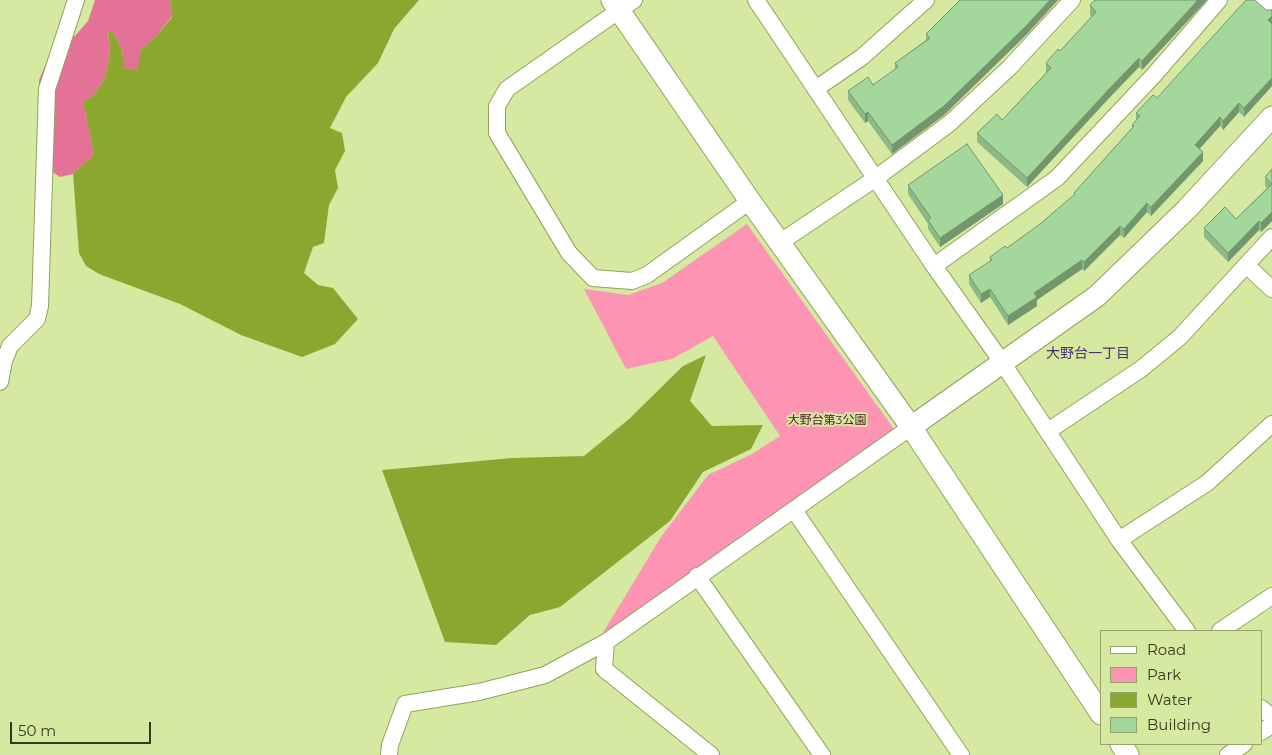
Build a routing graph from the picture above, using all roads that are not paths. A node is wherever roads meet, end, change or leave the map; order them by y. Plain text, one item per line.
1 (76, 0) edge
2 (756, 0) edge
3 (926, 0) edge
4 (1072, 0) edge
5 (1219, 0) edge
6 (1259, 0) edge
7 (622, 3) edge
8 (1272, 12) edge
9 (816, 88) junction
10 (1272, 117) edge
11 (876, 178) junction
12 (750, 201) junction
13 (1272, 237) edge
14 (780, 243) junction
15 (1246, 265) junction
16 (934, 266) junction
17 (1272, 290) edge
18 (1002, 362) junction
19 (0, 382) edge
20 (1272, 424) edge
21 (910, 428) junction
22 (1048, 431) junction
23 (794, 510) junction
24 (1120, 540) junction
25 (696, 576) junction
26 (1272, 596) edge
27 (1185, 630) edge
28 (1221, 630) edge
29 (606, 642) junction
30 (1262, 709) edge
31 (1100, 713) edge
32 (1272, 717) edge
33 (1243, 745) edge
34 (389, 755) edge
35 (711, 755) edge
36 (822, 755) edge
37 (961, 755) edge
38 (1228, 755) edge

1 - 19 street
2 - 9 street
3 - 9 street
4 - 11 street
5 - 16 street
6 - 8 street
7 - 12 street
7 - 12 street
9 - 11 street
10 - 18 street
11 - 14 street
11 - 16 street
12 - 14 street
13 - 15 street
14 - 21 street
15 - 17 street
15 - 22 street
16 - 18 street
18 - 21 street
18 - 22 street
20 - 24 street
21 - 23 street
21 - 31 street
22 - 24 street
23 - 25 street
23 - 37 street
24 - 27 street
25 - 29 street
25 - 36 street
26 - 28 street
29 - 34 street
29 - 35 street
30 - 32 street
33 - 38 street

